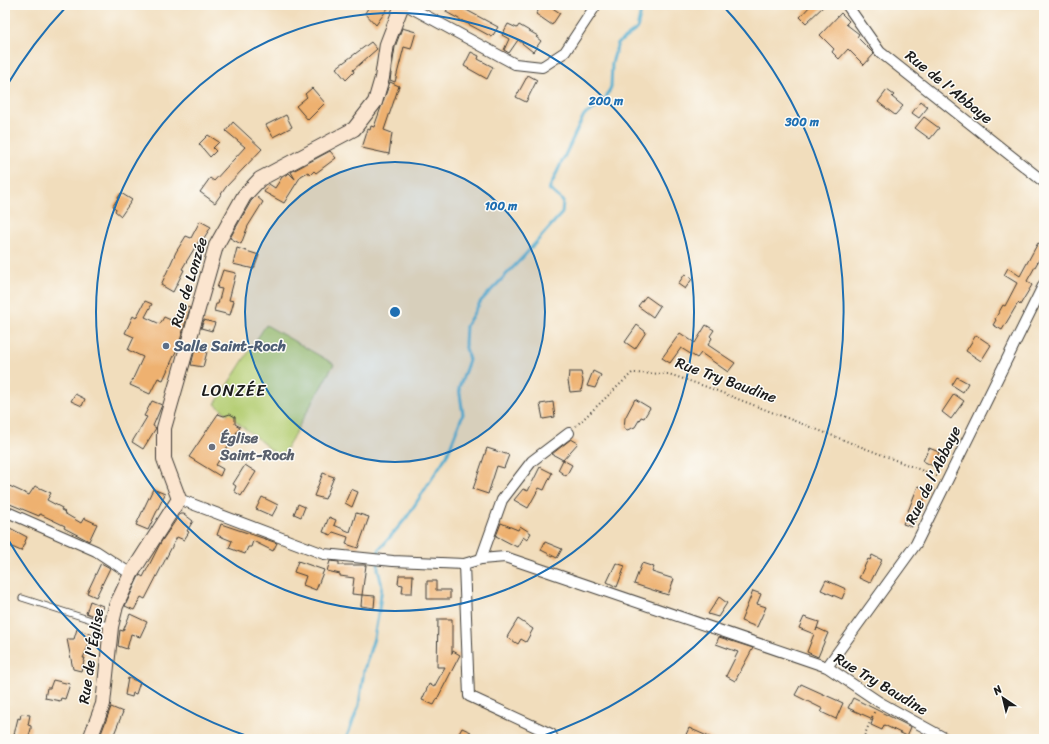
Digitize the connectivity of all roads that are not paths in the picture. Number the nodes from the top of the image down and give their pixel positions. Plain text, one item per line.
1 (402, 5) edge
2 (406, 5) edge
3 (596, 5) edge
4 (847, 5) edge
5 (1044, 182) edge
6 (1044, 284) edge
7 (569, 433) road end
8 (179, 499) junction
9 (5, 511) edge
10 (481, 559) junction
11 (464, 564) junction
12 (131, 574) junction
13 (22, 598) dead end
14 (111, 627) junction
15 (827, 667) junction
16 (90, 739) edge
17 (553, 739) edge
18 (946, 739) edge

1 - 8 street, Rue de Lonzée
2 - 3 street
4 - 5 street, Rue de l'Abbaye
6 - 15 street, Rue de l'Abbaye
7 - 10 street
8 - 11 street, Rue Try Baudine
8 - 12 street, Rue de l'Église
9 - 12 street
10 - 11 street, Rue Try Baudine
10 - 15 street, Rue Try Baudine
11 - 17 street
12 - 14 street, Rue de l'Église
13 - 14 lane
14 - 16 street, Rue de l'Église
15 - 18 street, Rue Try Baudine

